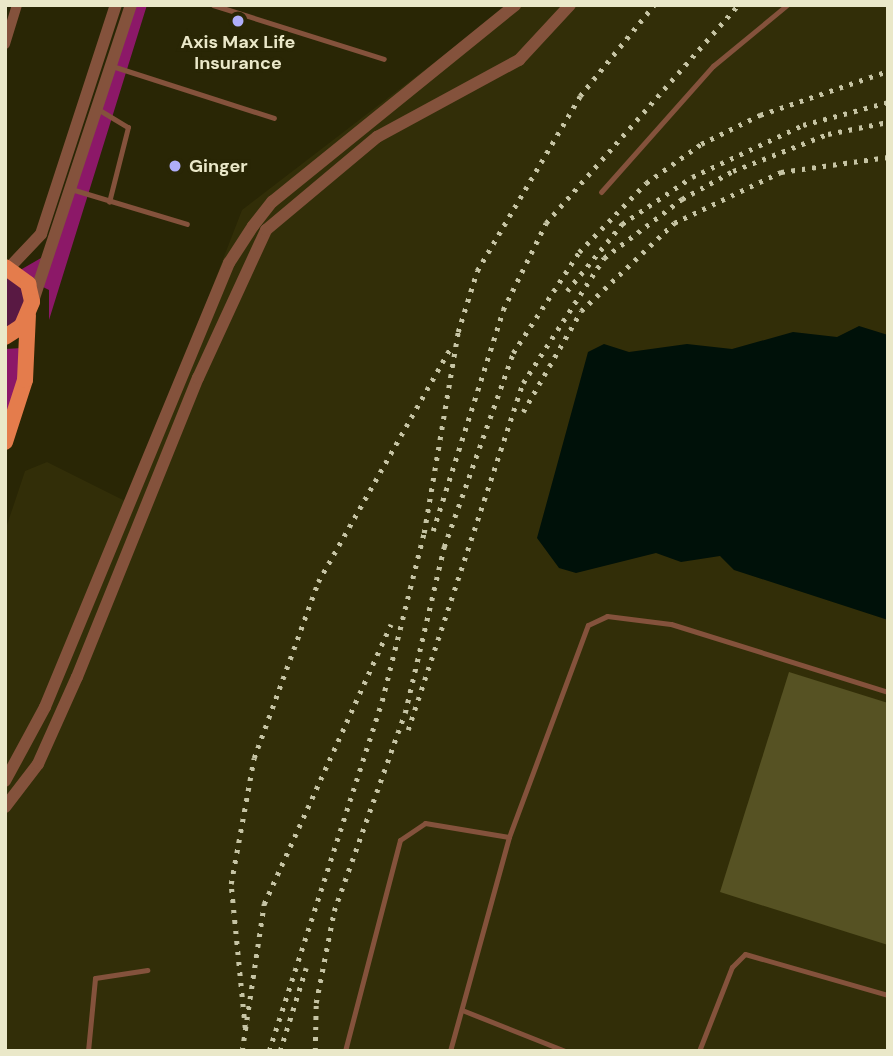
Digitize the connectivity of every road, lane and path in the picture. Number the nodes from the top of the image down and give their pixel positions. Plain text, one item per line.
1 (17, 5) edge
2 (116, 5) edge
3 (131, 5) edge
4 (213, 5) edge
5 (515, 5) edge
6 (570, 5) edge
7 (787, 5) edge
8 (5, 44) edge
9 (384, 59) dead end
10 (104, 64) junction
11 (96, 108) junction
12 (274, 118) dead end
13 (65, 187) junction
14 (601, 192) dead end
15 (109, 202) junction
16 (187, 224) dead end
17 (229, 263) junction
18 (7, 268) edge
19 (247, 268) junction
20 (29, 313) junction
21 (5, 337) edge
22 (5, 442) edge
23 (888, 692) edge
24 (5, 781) edge
25 (5, 807) edge
26 (509, 837) junction
27 (147, 970) dead end
28 (888, 995) edge
29 (462, 1010) junction
30 (88, 1051) edge
31 (345, 1051) edge
32 (450, 1051) edge
33 (565, 1051) edge
34 (699, 1051) edge

1 - 8 street
2 - 10 street
3 - 10 street
4 - 9 lane
5 - 17 street
6 - 19 street
7 - 14 lane
10 - 11 street
10 - 12 lane
10 - 13 street
11 - 13 street
11 - 15 lane
13 - 15 lane
13 - 18 street
13 - 20 street
15 - 16 lane
17 - 19 street
17 - 24 street
18 - 20 main road
19 - 25 street
20 - 21 main road
20 - 22 main road
23 - 26 lane
26 - 29 lane
26 - 31 lane
27 - 30 lane
28 - 34 lane
29 - 32 lane
29 - 33 lane

